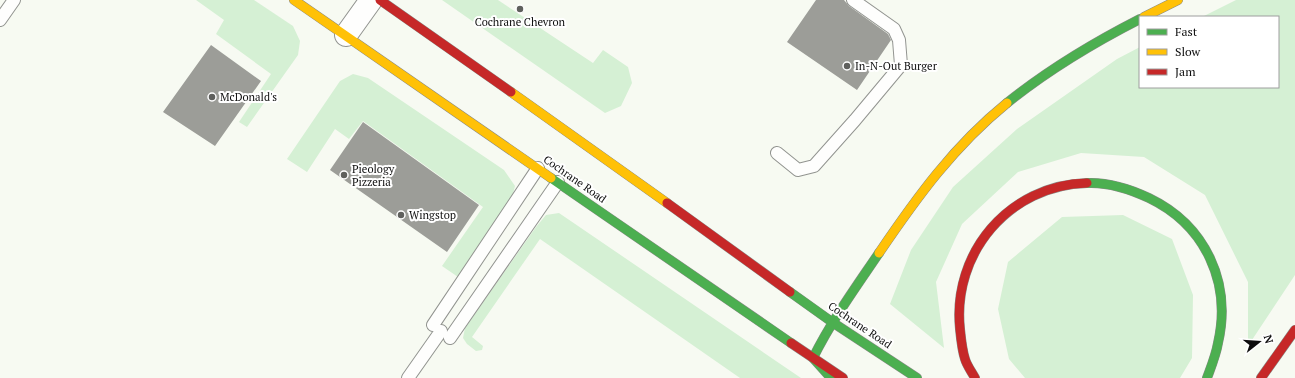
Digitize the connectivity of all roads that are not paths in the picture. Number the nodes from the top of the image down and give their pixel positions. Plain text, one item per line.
1 (14, 0) edge
2 (294, 0) edge
3 (371, 0) edge
4 (380, 0) edge
5 (853, 0) edge
6 (1178, 0) edge
7 (1146, 16) edge
8 (0, 20) edge
9 (1139, 20) edge
10 (346, 35) junction
11 (777, 153) dead end
12 (538, 168) junction
13 (558, 182) junction
14 (832, 322) junction
15 (1295, 330) edge
16 (441, 331) junction
17 (813, 358) junction
18 (408, 378) edge
19 (830, 378) edge
20 (843, 378) edge
21 (916, 378) edge
22 (975, 378) edge
23 (1207, 378) edge
24 (1261, 378) edge

1 - 8 lane
2 - 10 main road, Cochrane Road
3 - 10 street
4 - 14 main road, Cochrane Road
5 - 11 lane
6 - 7 main road
9 - 14 main road
10 - 12 main road, Cochrane Road
12 - 13 main road, Cochrane Road
12 - 16 lane
13 - 16 lane
13 - 17 main road, Cochrane Road
14 - 17 main road
14 - 21 main road, Cochrane Road
15 - 24 main road
16 - 18 lane
17 - 19 main road
17 - 20 main road, Cochrane Road
22 - 23 main road

